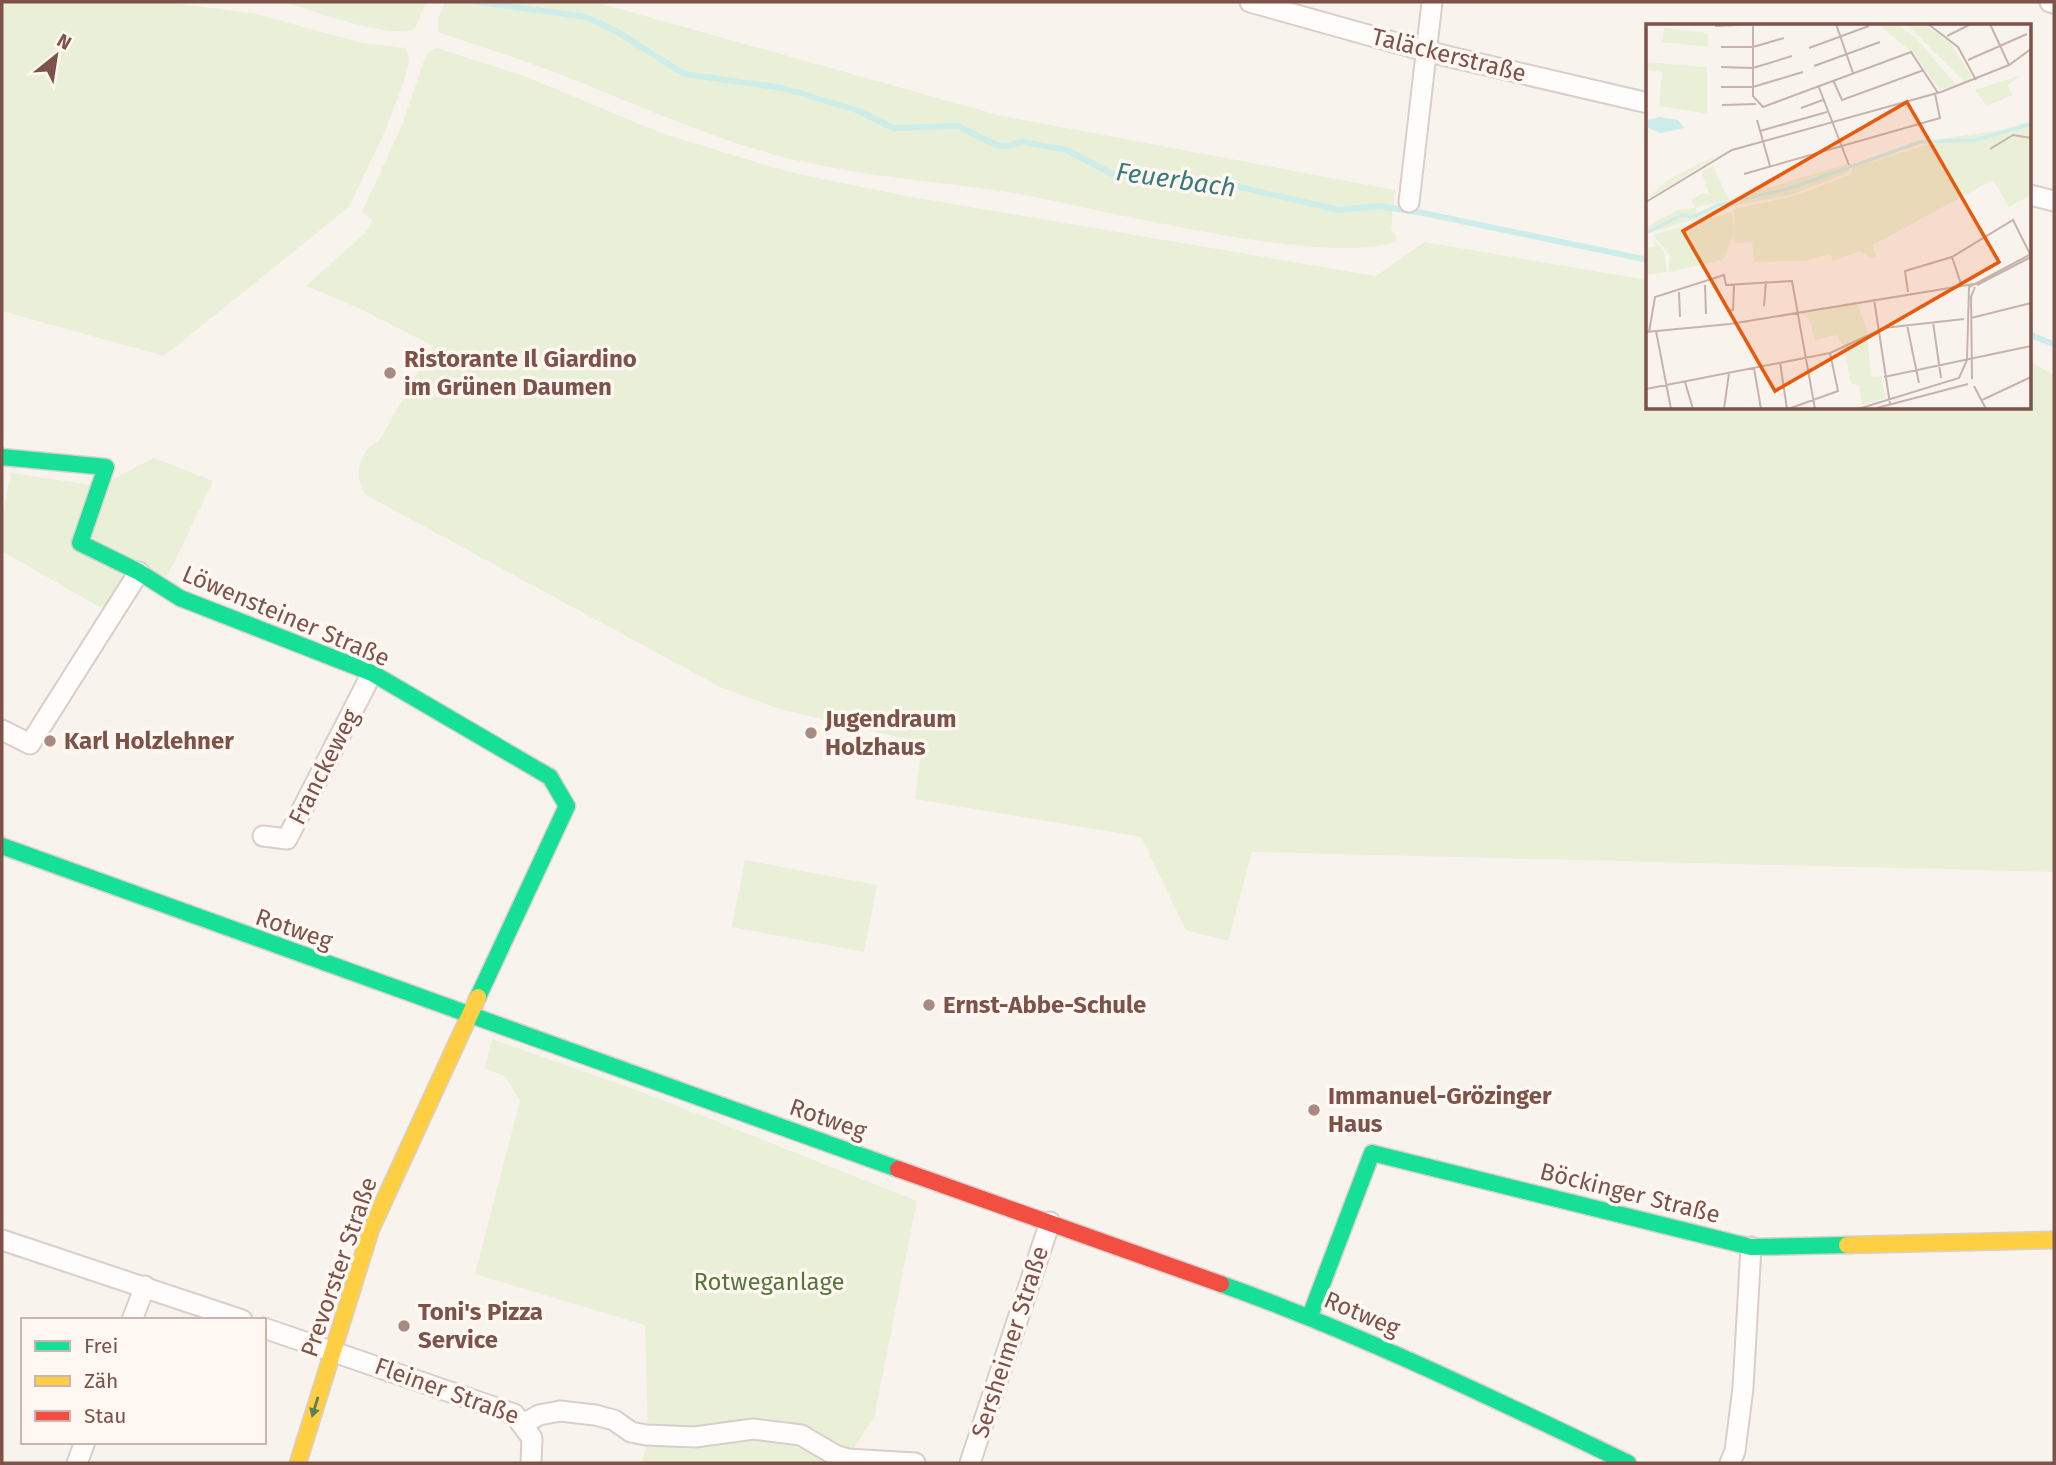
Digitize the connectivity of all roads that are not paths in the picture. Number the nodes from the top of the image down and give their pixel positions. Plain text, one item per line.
1 (1250, 2) edge
2 (1432, 2) edge
3 (1425, 51) junction
4 (1646, 103) edge
5 (2032, 196) edge
6 (2054, 201) edge
7 (1409, 202) dead end
8 (2, 457) edge
9 (139, 572) junction
10 (372, 673) junction
11 (2, 730) edge
12 (263, 836) dead end
13 (2, 846) edge
14 (468, 1014) junction
15 (1050, 1222) junction
16 (2, 1240) edge
17 (2054, 1240) edge
18 (1751, 1247) junction
19 (145, 1286) junction
20 (1310, 1316) junction
21 (133, 1318) edge
22 (236, 1318) edge
23 (266, 1329) edge
24 (333, 1351) junction
25 (523, 1424) junction
26 (84, 1444) edge
27 (77, 1463) edge
28 (298, 1463) edge
29 (531, 1463) edge
30 (915, 1463) edge
31 (963, 1463) edge
32 (971, 1463) edge
33 (1629, 1463) edge
34 (1730, 1463) edge

1 - 3 street, Taläckerstraße
2 - 3 street
3 - 4 street, Taläckerstraße
3 - 7 street
5 - 6 street
8 - 9 street, Löwensteiner Straße
9 - 10 street, Löwensteiner Straße
9 - 11 street
10 - 12 street, Franckeweg
10 - 14 street, Löwensteiner Straße
13 - 14 street, Rotweg
14 - 15 street, Rotweg
14 - 24 street, Prevorster Straße
15 - 20 street, Rotweg
15 - 32 street, Sersheimer Straße
16 - 19 street
17 - 18 street, Böckinger Straße
18 - 20 street, Böckinger Straße
18 - 34 street
19 - 21 street
19 - 22 street
20 - 33 street, Rotweg
23 - 24 street, Fleiner Straße
24 - 25 street, Fleiner Straße
24 -> 28 street, Prevorster Straße
25 - 29 street
25 - 30 street, Fleiner Straße
26 - 27 street
31 - 32 street

